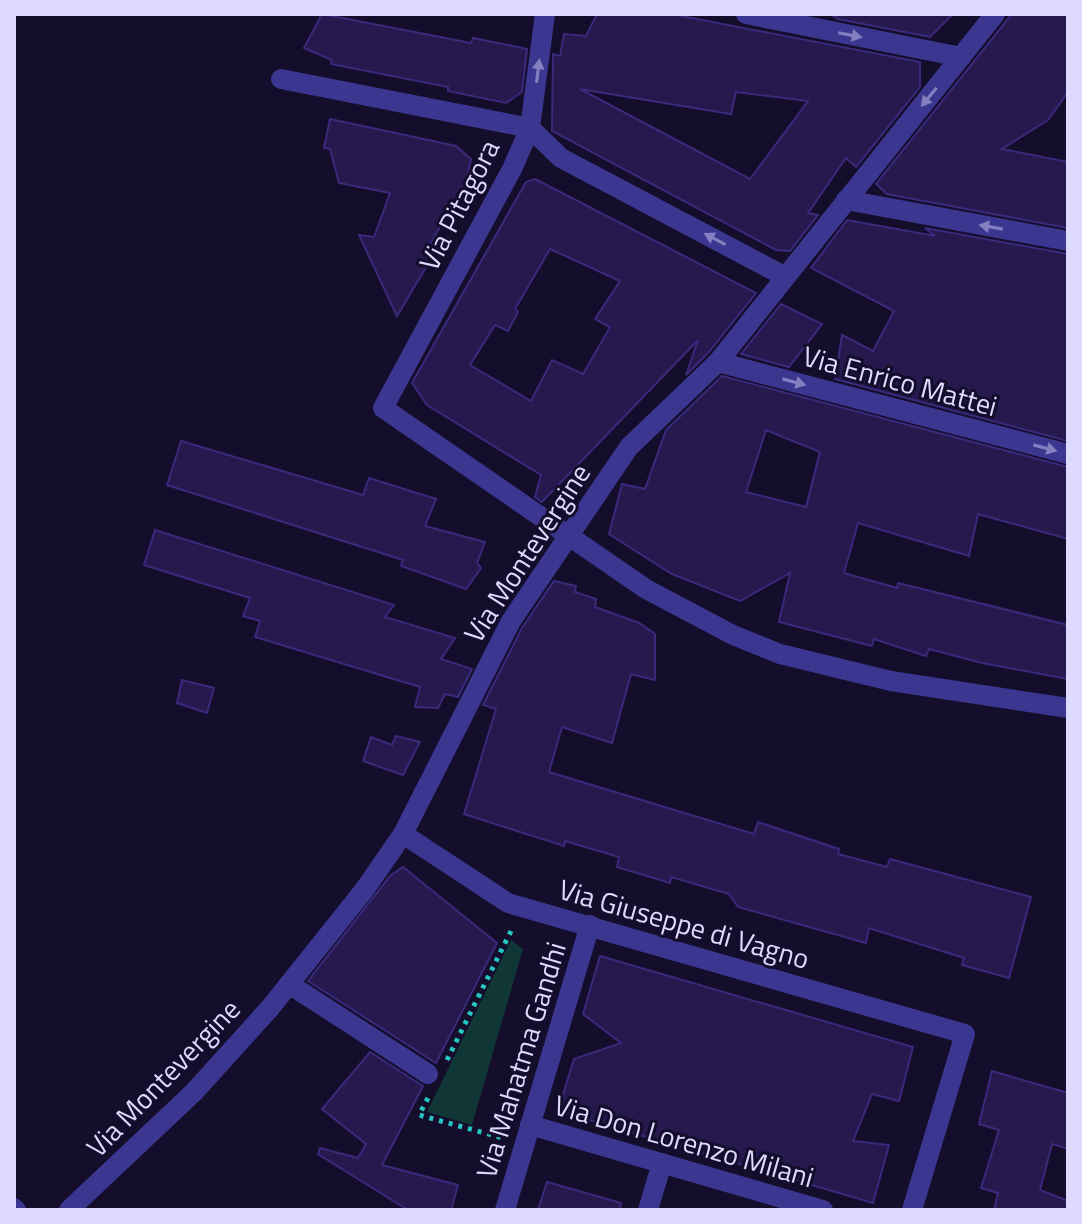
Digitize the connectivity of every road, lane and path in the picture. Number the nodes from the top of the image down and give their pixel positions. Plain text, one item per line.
1 (545, 14) edge
2 (746, 14) edge
3 (995, 14) edge
4 (961, 57) junction
5 (281, 79) dead end
6 (530, 128) junction
7 (846, 200) junction
8 (1068, 241) edge
9 (784, 276) junction
10 (718, 362) junction
11 (1068, 454) edge
12 (571, 534) junction
13 (1068, 708) edge
14 (403, 834) junction
15 (523, 907) junction
16 (590, 925) junction
17 (289, 984) junction
18 (434, 1077) junction
19 (527, 1134) junction
20 (662, 1163) junction
21 (69, 1210) edge
22 (505, 1210) edge
23 (648, 1210) edge
24 (823, 1210) edge
25 (912, 1210) edge

6 -> 1 street, Via Pitagora
2 -> 4 street
3 - 4 street, Via Montevergine
4 -> 7 street, Via Montevergine
5 - 6 street
9 -> 6 street
6 - 12 street, Via Pitagora
8 -> 7 street
7 - 9 street, Via Montevergine
9 - 10 street, Via Montevergine
10 -> 11 street, Via Enrico Mattei
10 - 12 street, Via Montevergine
12 - 13 street
12 - 14 street, Via Montevergine
14 - 15 street, Via Giuseppe di Vagno
14 - 17 street, Via Montevergine
15 - 16 street, Via Giuseppe di Vagno
15 - 18 path
16 - 19 street, Via Mahatma Gandhi
16 - 25 street, Via Giuseppe di Vagno
17 - 18 street
17 - 21 street, Via Montevergine
18 - 19 path
19 - 20 street, Via Don Lorenzo Milani
19 - 22 street, Via Mahatma Gandhi
20 - 23 street
20 - 24 street, Via Don Lorenzo Milani

